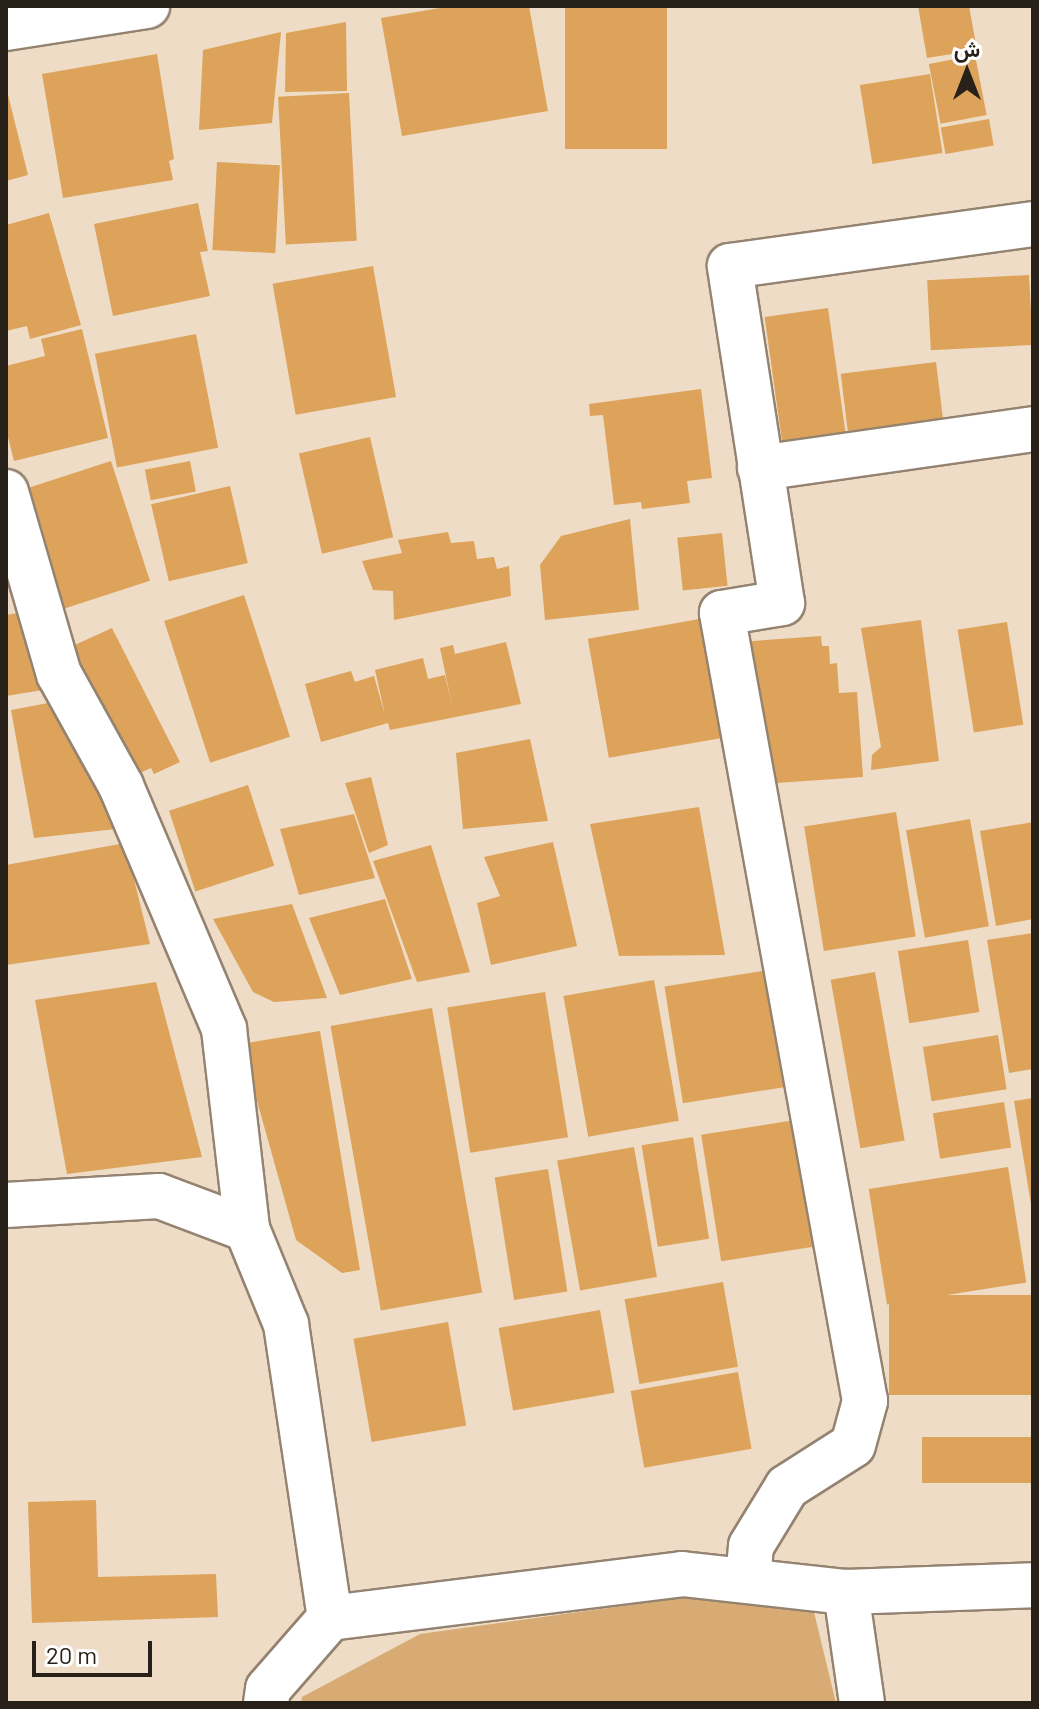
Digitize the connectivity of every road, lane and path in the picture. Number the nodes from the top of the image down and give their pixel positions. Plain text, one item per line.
1 (147, 6) edge
2 (6, 28) edge
3 (1033, 224) edge
4 (1033, 429) edge
5 (760, 468) junction
6 (6, 492) edge
7 (6, 1205) edge
8 (247, 1229) junction
9 (748, 1580) junction
10 (1033, 1585) edge
11 (846, 1592) junction
12 (330, 1618) junction
13 (266, 1703) edge
14 (862, 1703) edge

1 - 2 street
3 - 5 street
4 - 5 street
5 - 9 street
6 - 8 street
7 - 8 street
8 - 12 street
9 - 11 street
9 - 12 street
10 - 11 street
11 - 14 street
12 - 13 street

